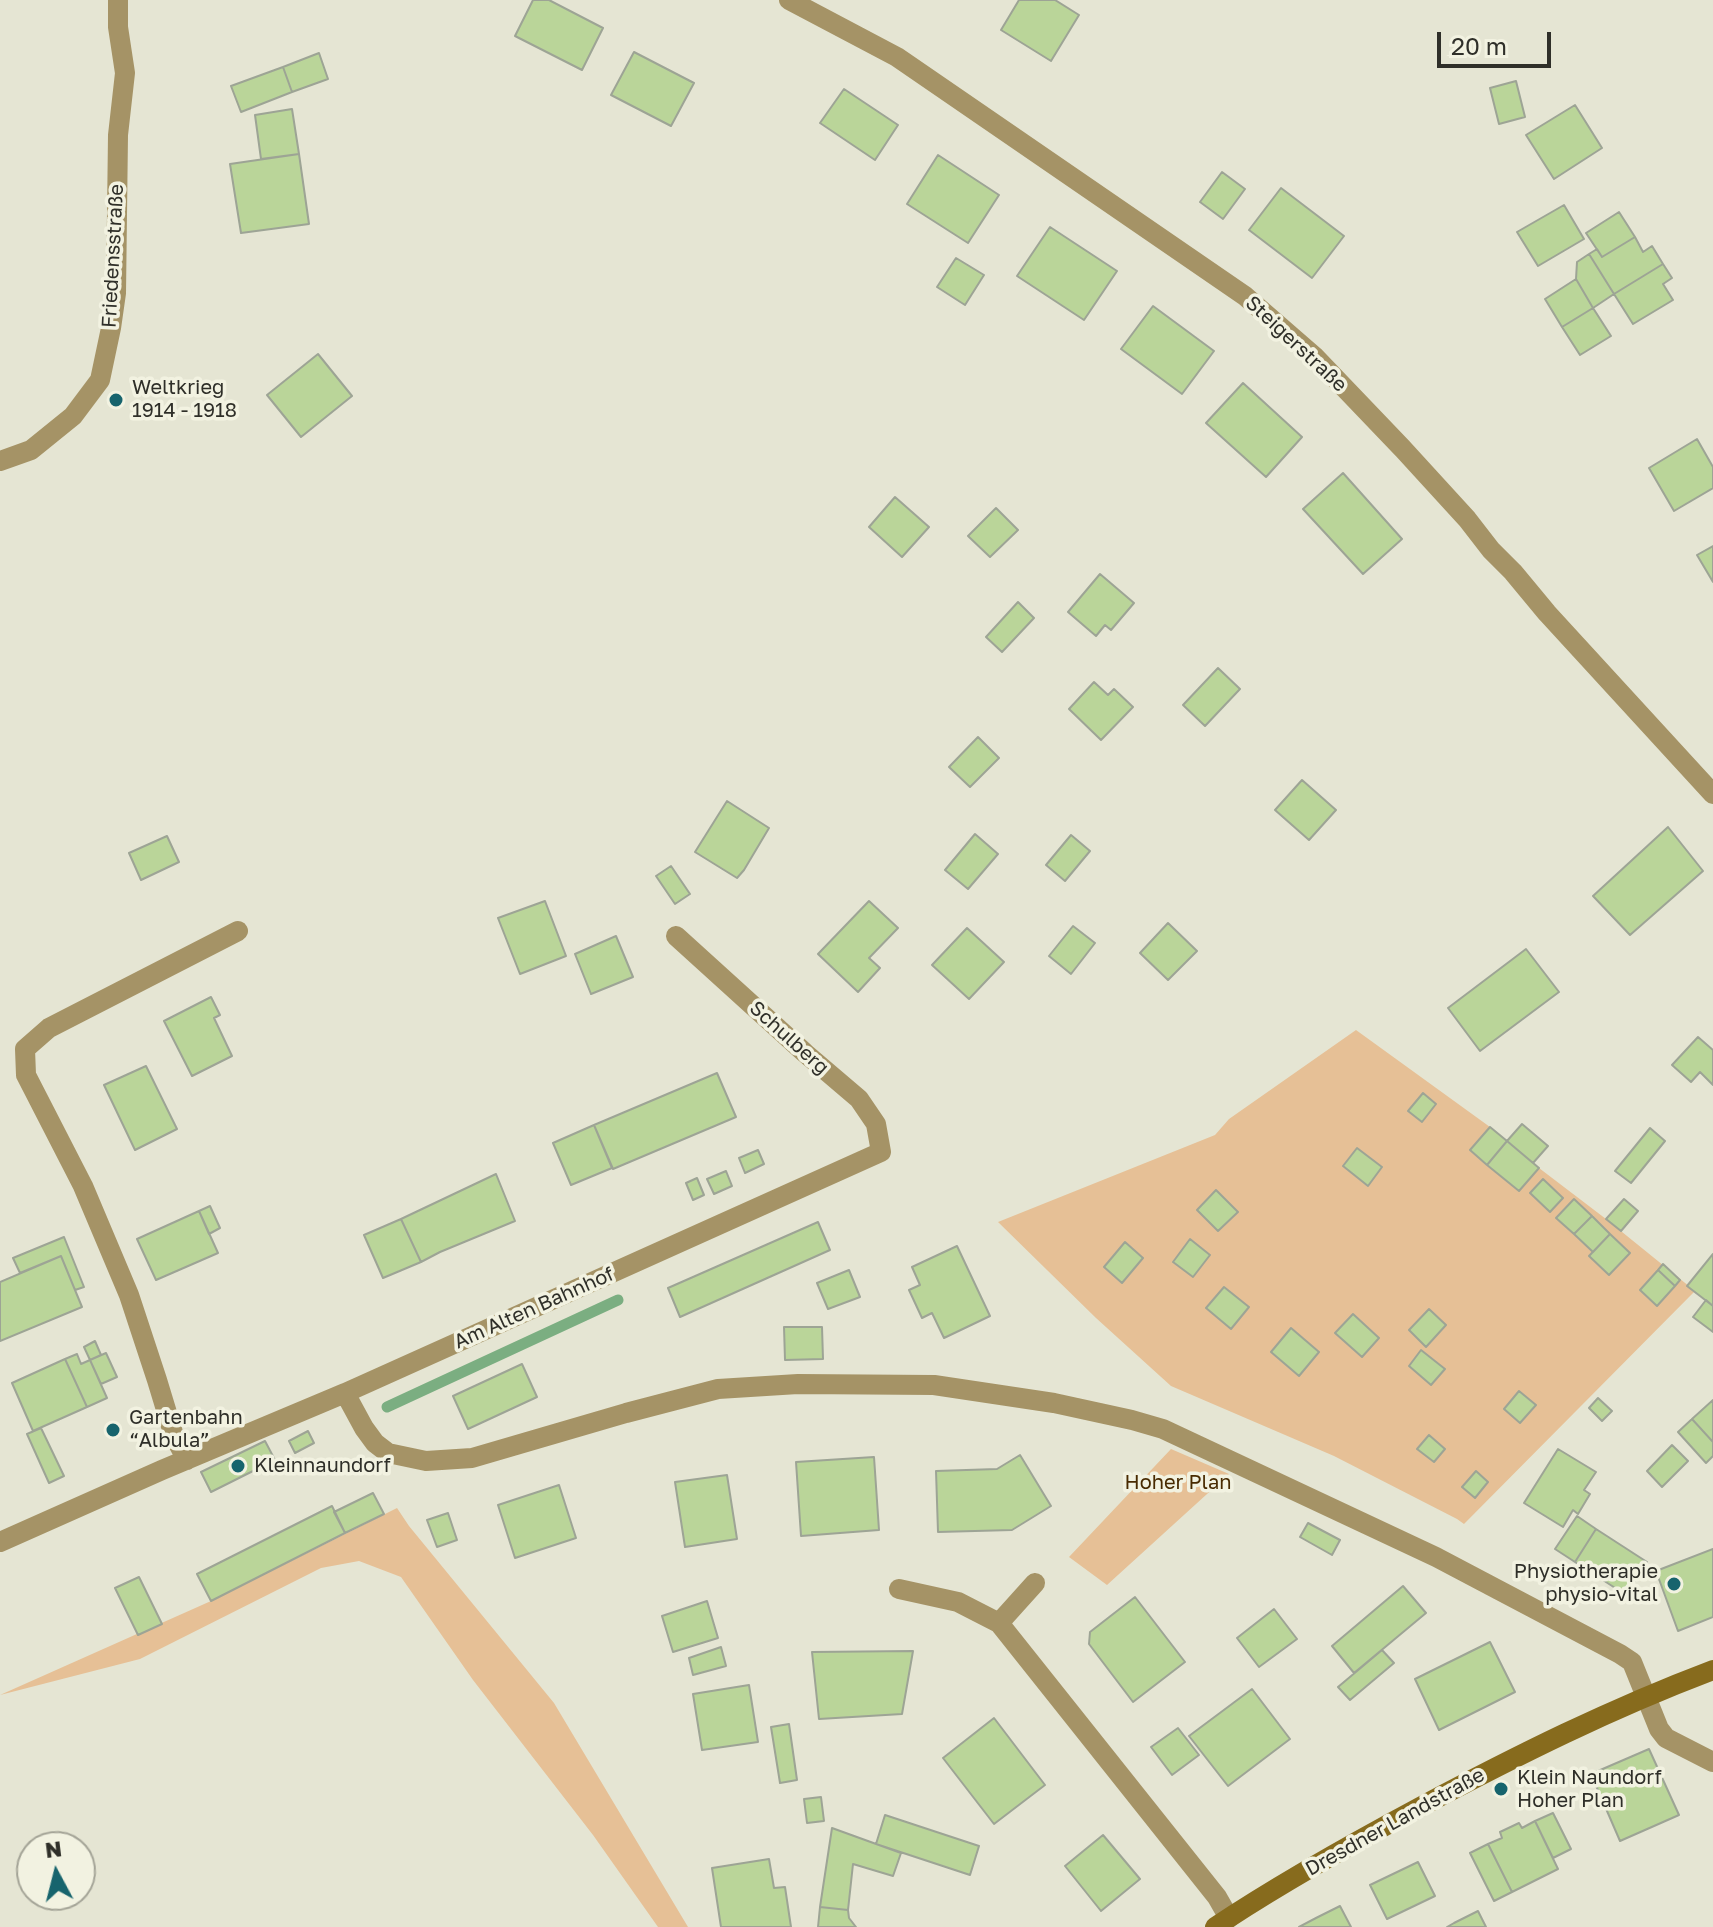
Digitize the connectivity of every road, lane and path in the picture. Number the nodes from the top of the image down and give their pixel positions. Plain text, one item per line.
1 (118, 0) edge
2 (789, 0) edge
3 (0, 461) edge
4 (1713, 794) edge
5 (238, 931) dead end
6 (676, 936) dead end
7 (881, 1152) joint
8 (345, 1393) junction
9 (187, 1460) junction
10 (0, 1542) edge
11 (1035, 1583) dead end
12 (899, 1589) dead end
13 (999, 1623) junction
14 (1713, 1670) edge
15 (1647, 1696) junction
16 (1713, 1762) edge
17 (1222, 1922) edge

1 - 3 street, Friedensstraße
2 - 4 street, Steigerstraße
5 - 9 street
6 - 7 street, Schulberg
7 - 8 street, Am Alten Bahnhof
8 - 9 street, Am Alten Bahnhof
8 - 15 street
9 - 10 street, Am Alten Bahnhof
11 - 13 street
12 - 13 street
13 - 17 street
14 - 15 street, Dresdner Landstraße
15 - 16 street
15 - 17 street, Dresdner Landstraße

